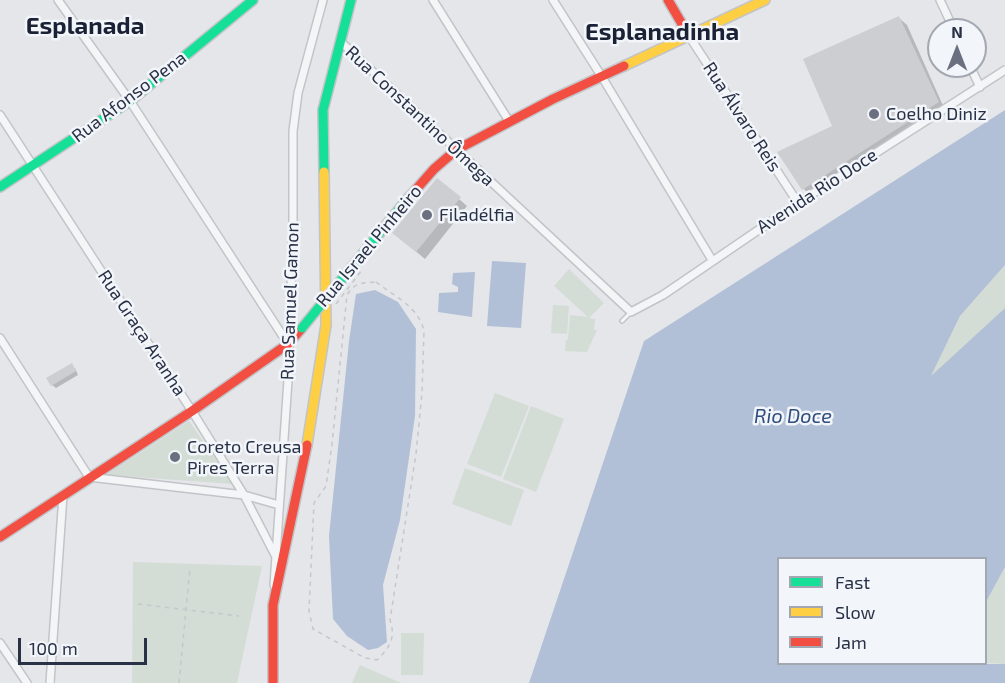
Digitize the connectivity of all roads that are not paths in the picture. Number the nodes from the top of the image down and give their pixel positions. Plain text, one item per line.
1 (253, 0) edge
2 (322, 0) edge
3 (351, 0) edge
4 (433, 0) edge
5 (553, 0) edge
6 (668, 0) edge
7 (765, 0) edge
8 (940, 0) edge
9 (60, 1) edge
10 (948, 18) edge
11 (689, 36) junction
12 (341, 42) junction
13 (1005, 70) edge
14 (603, 77) junction
15 (976, 78) edge
16 (980, 87) junction
17 (130, 101) junction
18 (0, 115) edge
19 (509, 121) junction
20 (456, 150) junction
21 (34, 166) junction
22 (0, 188) edge
23 (798, 202) junction
24 (712, 260) junction
25 (631, 312) junction
26 (622, 321) dead end
27 (0, 338) edge
28 (288, 344) junction
29 (192, 411) junction
30 (89, 477) junction
31 (63, 495) junction
32 (244, 495) junction
33 (279, 505) junction
34 (0, 537) edge
35 (276, 556) junction
36 (273, 605) junction
37 (0, 644) edge
38 (27, 683) edge
39 (50, 683) edge
40 (273, 683) edge

1 - 17 street, Rua Afonso Pena
2 - 28 street, Rua Samuel Gamon
3 - 12 street
4 - 19 street
5 - 14 street
6 - 11 street, Rua Álvaro Reis
7 - 11 street, Rua Israel Pinheiro
8 - 10 street
9 - 17 street
11 - 14 street, Rua Israel Pinheiro
11 - 23 street, Rua Álvaro Reis
12 - 20 street, Rua Constantino Ômega
12 - 36 street
13 - 16 street, Avenida Rio Doce
14 - 19 street, Rua Israel Pinheiro
14 - 24 street
15 - 16 street
16 - 23 street, Avenida Rio Doce
17 - 21 street, Rua Afonso Pena
17 - 28 street
18 - 21 street, Rua Graça Aranha
19 - 20 street, Rua Israel Pinheiro
20 - 25 street, Rua Constantino Ômega
20 - 28 street, Rua Israel Pinheiro, bridge
21 - 22 street, Rua Afonso Pena
21 - 29 street, Rua Graça Aranha
23 - 24 street, Avenida Rio Doce
24 - 25 street, Avenida Rio Doce
25 - 26 lane
27 - 30 street
28 - 29 street, Rua Israel Pinheiro
28 - 33 street, Rua Samuel Gamon
29 - 30 street, Rua Israel Pinheiro
29 - 32 street, Rua Graça Aranha
30 - 31 street, Rua Israel Pinheiro
30 - 32 street
31 - 34 street, Rua Israel Pinheiro
31 - 39 street
32 - 33 street
32 - 35 street, Rua Graça Aranha
33 - 35 street, Rua Samuel Gamon
35 - 36 street, Rua Samuel Gamon
36 - 40 street
37 - 38 street

